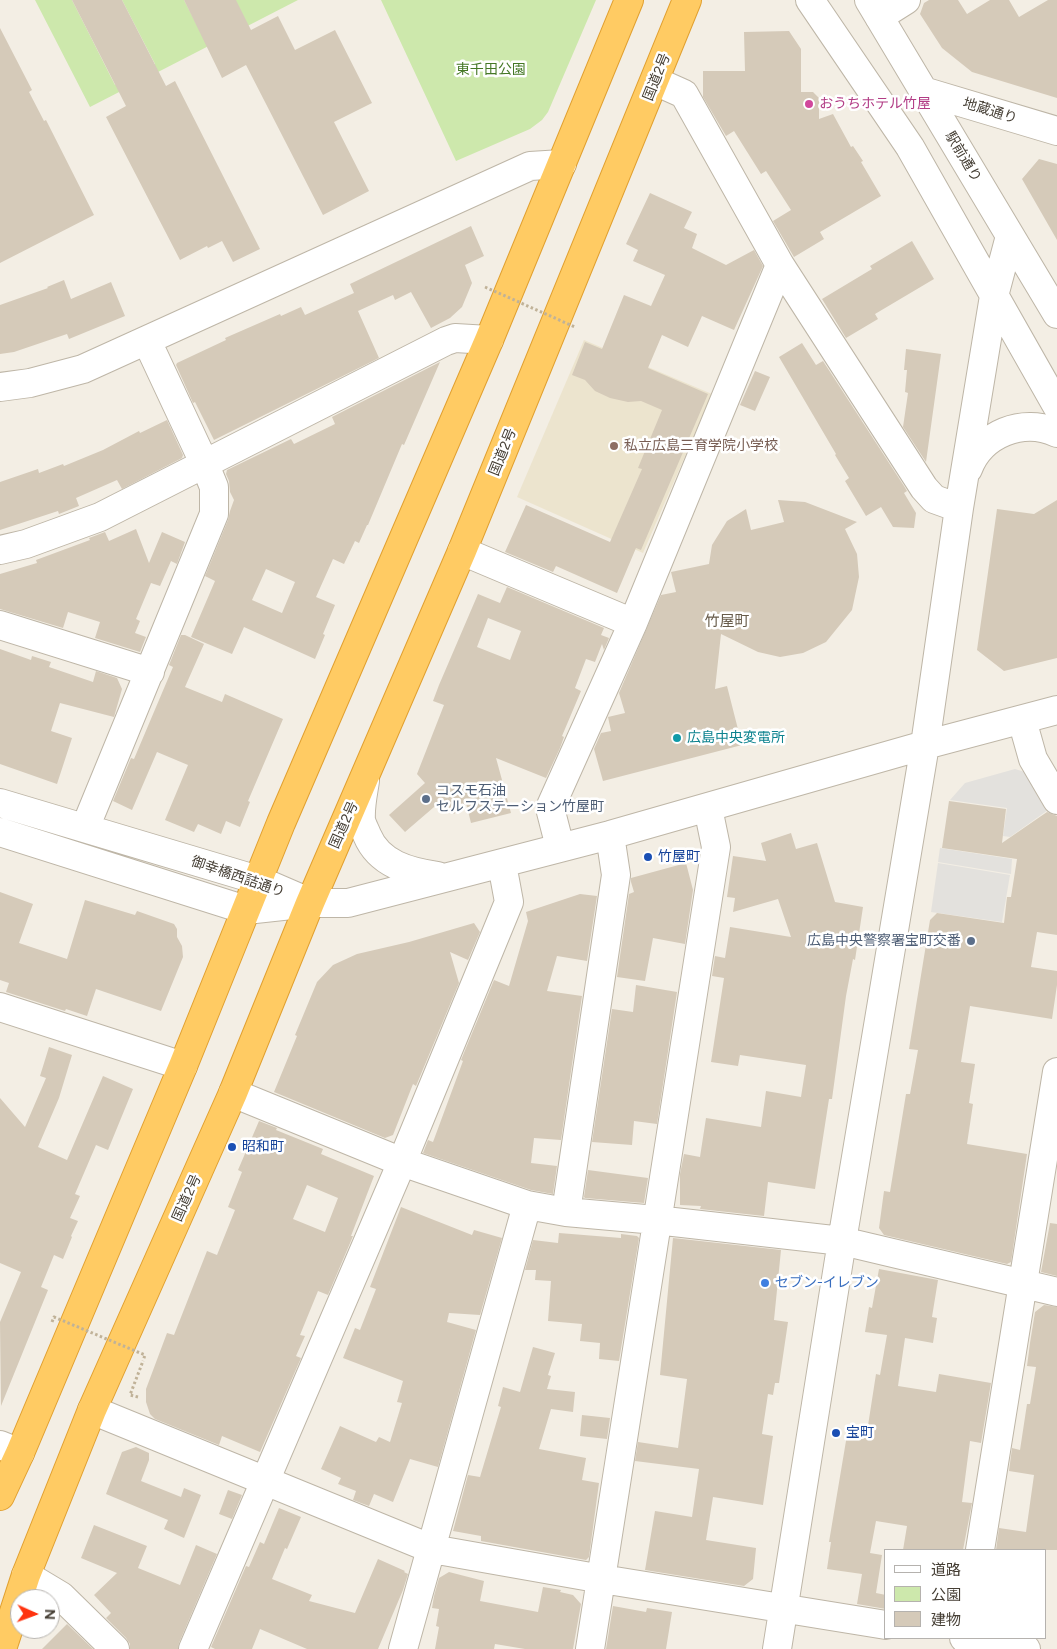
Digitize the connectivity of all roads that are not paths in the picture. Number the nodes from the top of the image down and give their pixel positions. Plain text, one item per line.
1 (629, 0) edge
2 (906, 0) edge
3 (687, 5) edge
4 (811, 5) edge
5 (874, 8) edge
6 (655, 81) junction
7 (923, 91) junction
8 (1057, 131) edge
9 (562, 164) junction
10 (1010, 236) junction
11 (780, 265) junction
12 (994, 296) junction
13 (1057, 314) edge
14 (489, 340) junction
15 (147, 341) junction
16 (0, 387) edge
17 (1057, 406) edge
18 (1057, 433) edge
19 (205, 465) junction
20 (961, 496) junction
21 (0, 550) edge
22 (462, 551) junction
23 (633, 622) junction
24 (0, 625) edge
25 (150, 672) junction
26 (1057, 710) edge
27 (1022, 720) junction
28 (925, 745) junction
29 (366, 775) junction
30 (1057, 800) edge
31 (0, 803) edge
32 (708, 808) junction
33 (85, 828) junction
34 (0, 832) edge
35 (610, 835) junction
36 (560, 847) junction
37 (502, 864) junction
38 (444, 877) junction
39 (258, 880) junction
40 (310, 903) junction
41 (246, 910) junction
42 (0, 1007) edge
43 (183, 1066) junction
44 (1057, 1072) edge
45 (233, 1092) junction
46 (402, 1162) junction
47 (527, 1205) junction
48 (566, 1212) junction
49 (656, 1220) junction
50 (842, 1241) junction
51 (1023, 1283) junction
52 (1057, 1292) edge
53 (92, 1410) junction
54 (10, 1449) edge
55 (266, 1481) junction
56 (0, 1496) edge
57 (432, 1548) junction
58 (980, 1549) edge
59 (26, 1576) junction
60 (602, 1579) junction
61 (785, 1608) junction
62 (884, 1625) edge
63 (971, 1639) edge
64 (2, 1649) edge
65 (115, 1649) edge
66 (193, 1649) edge
67 (403, 1649) edge
68 (590, 1649) edge
69 (778, 1649) edge
70 (1026, 1649) edge

1 - 9 highway
2 - 5 street
3 - 6 highway, 国道2号
4 - 12 street
5 - 7 street, 駅前通り
6 - 11 street
6 - 22 highway, 国道2号
7 - 8 street, 地蔵通り
7 - 10 street, 駅前通り
9 - 14 highway
9 - 15 street
10 - 12 street
10 - 13 street, 駅前通り
11 - 20 street
11 - 23 street
12 - 17 street
12 - 20 street
14 - 19 street
14 - 39 highway
15 - 16 street
15 - 19 street
18 - 20 street
19 - 21 street
19 - 25 street
20 - 28 street
22 - 23 street
22 - 29 highway, 国道2号
23 - 36 street
24 - 25 street
25 - 33 street
26 - 27 street
27 - 28 street
27 - 30 street
28 - 32 street
28 - 50 street
29 - 38 street
29 - 40 highway, 国道2号
31 - 33 street, 御幸橋西詰通り
32 - 35 street
32 - 49 street
33 - 39 street, 御幸橋西詰通り
34 - 41 street, 御幸橋西詰通り
35 - 36 street
35 - 48 street
36 - 37 street
37 - 38 street
37 - 46 street
38 - 40 street
39 - 40 street, 御幸橋西詰通り
39 - 41 highway
40 - 41 street, 御幸橋西詰通り
40 - 45 highway, 国道2号
41 - 43 highway
42 - 43 street
43 - 54 highway
44 - 51 street
45 - 46 street
45 - 53 highway, 国道2号
46 - 47 street
46 - 55 street
47 - 48 street
47 - 57 street
48 - 49 street
49 - 50 street
49 - 60 street
50 - 51 street
50 - 61 street
51 - 52 street
51 - 58 street
53 - 55 street
53 - 59 highway, 国道2号
54 - 56 highway
55 - 57 street
55 - 66 street
57 - 60 street
57 - 67 street
59 - 64 highway, 国道2号
59 - 65 street
60 - 61 street
60 - 68 street
61 - 62 street
61 - 69 street
63 - 70 street

